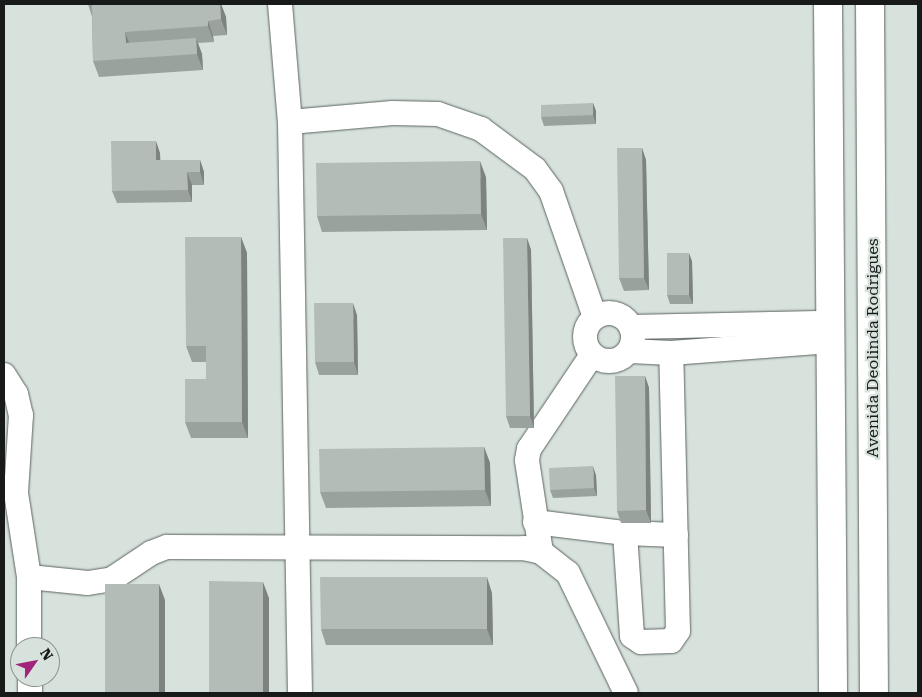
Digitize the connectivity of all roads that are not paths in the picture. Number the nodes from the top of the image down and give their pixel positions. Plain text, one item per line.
1 (280, 4) edge
2 (828, 4) edge
3 (870, 4) edge
4 (290, 122) junction
5 (595, 318) junction
6 (631, 327) junction
7 (830, 332) junction
8 (630, 351) junction
9 (671, 353) junction
10 (592, 355) junction
11 (4, 375) edge
12 (535, 522) junction
13 (625, 533) junction
14 (676, 535) junction
15 (296, 546) junction
16 (541, 552) junction
17 (29, 577) junction
18 (30, 637) edge
19 (300, 693) edge
20 (626, 693) edge
21 (826, 693) edge
22 (833, 693) edge
23 (874, 693) edge

1 - 4 lane
2 - 7 highway
3 - 23 highway, Avenida Deolinda Rodrigues
4 - 5 lane
4 - 15 lane
5 - 6 lane
5 - 10 lane
6 - 7 lane
6 - 8 lane
7 - 9 lane
7 - 22 highway
8 - 9 lane
8 - 10 lane
9 - 14 lane
10 - 12 lane
11 - 17 lane
12 - 13 lane
12 - 16 lane
13 - 14 lane
13 - 14 lane
15 - 16 lane
15 - 17 lane
15 - 19 lane
16 - 20 lane
17 - 18 lane
21 - 22 lane

